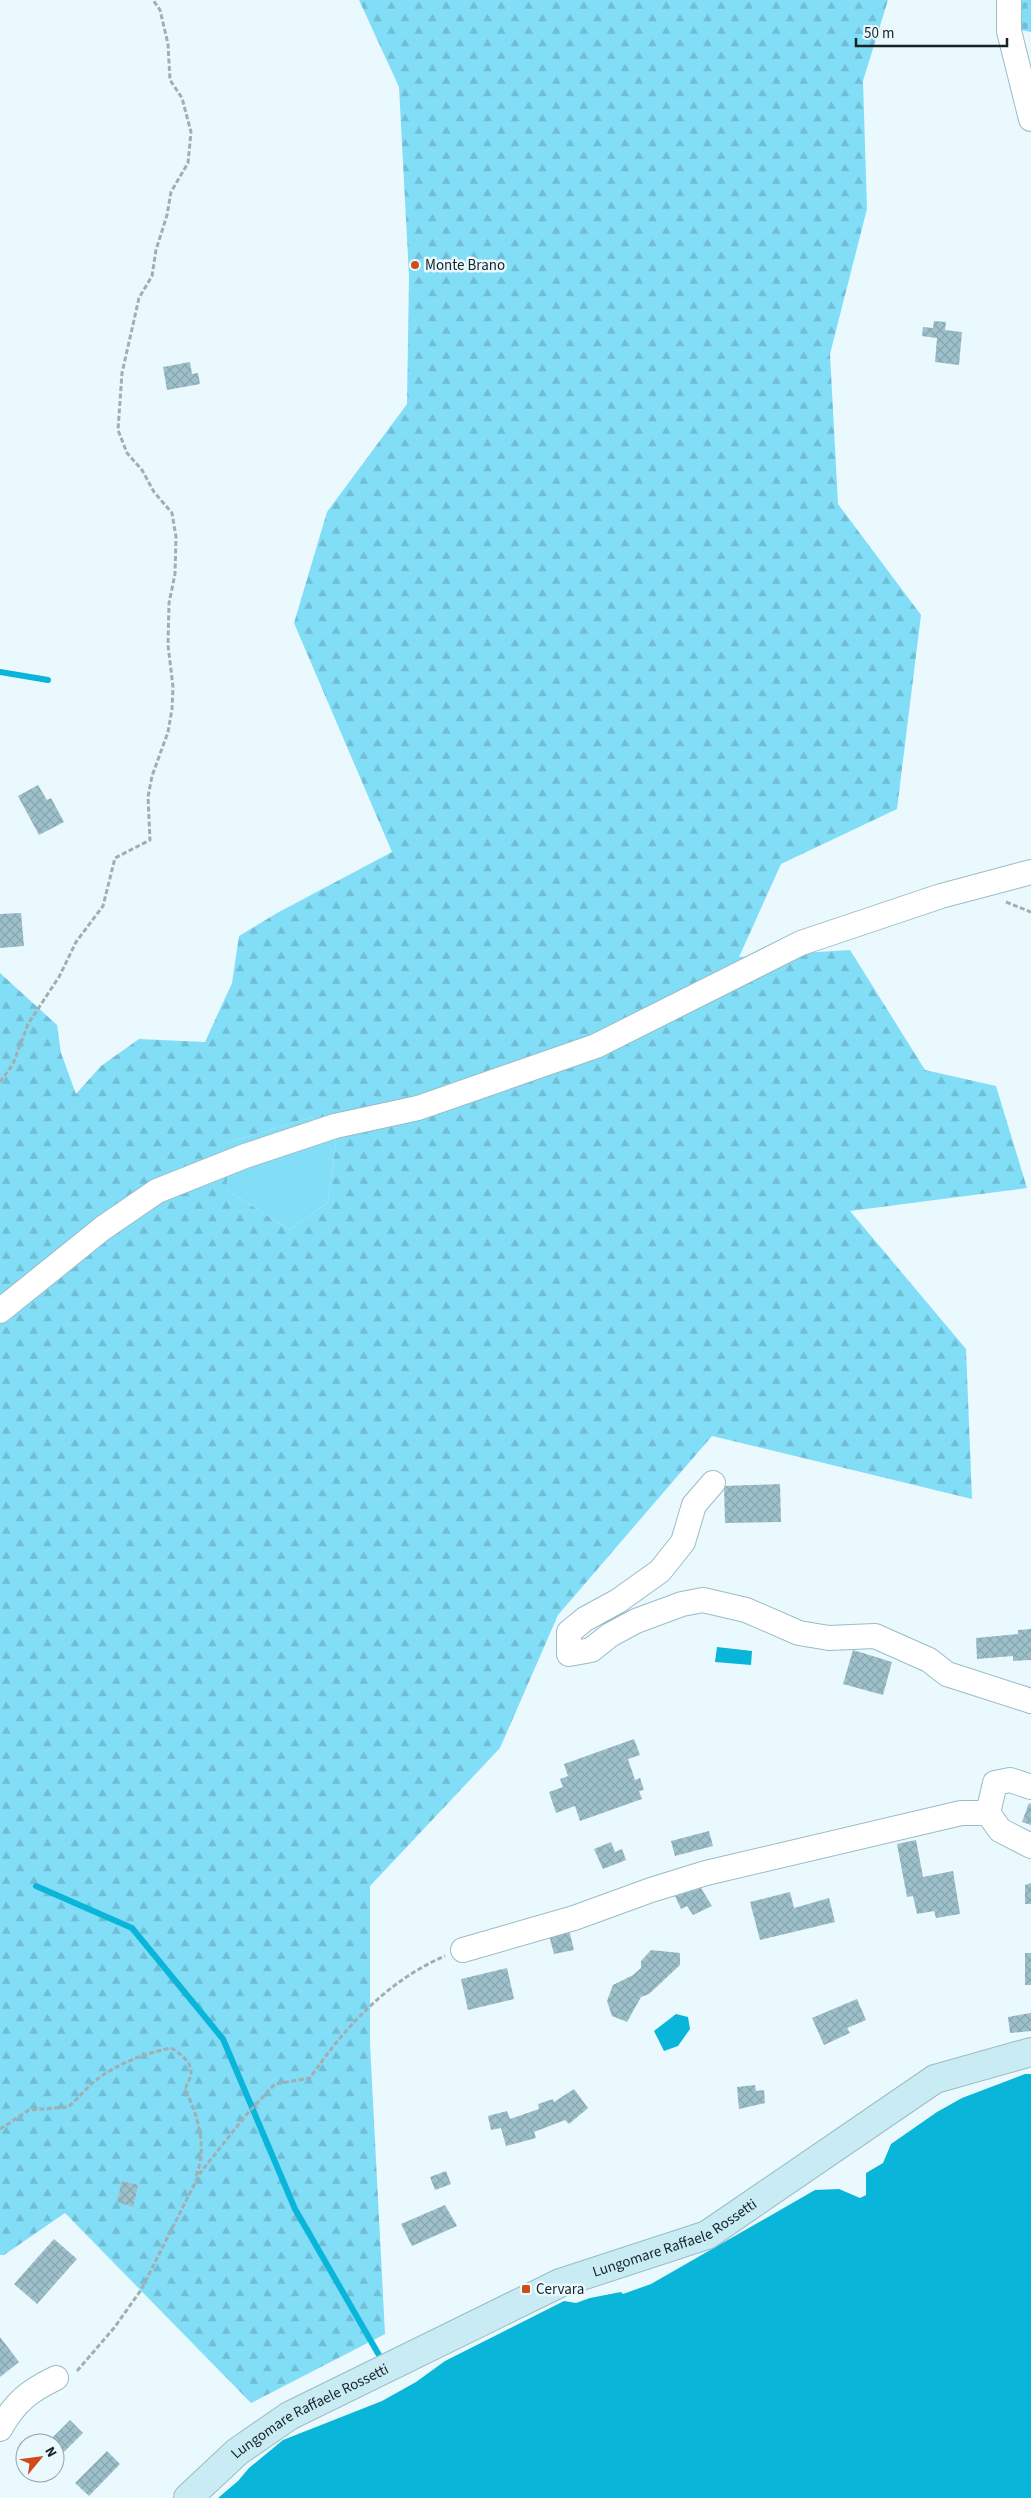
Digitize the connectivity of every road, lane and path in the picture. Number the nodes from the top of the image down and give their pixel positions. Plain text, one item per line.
1 (153, 0) edge
2 (1010, 0) edge
3 (1031, 119) edge
4 (1031, 872) edge
5 (0, 1082) edge
6 (0, 1311) edge
7 (714, 1483) dead end
8 (1031, 1700) edge
9 (1031, 1787) edge
10 (988, 1814) junction
11 (1031, 1846) edge
12 (464, 1950) joint
13 (1031, 2052) edge
14 (0, 2129) edge
15 (192, 2188) junction
16 (63, 2377) joint
17 (0, 2429) edge
18 (188, 2498) edge

1 - 5 path
2 - 3 street
4 - 6 street
7 - 8 street
9 - 10 street
10 - 11 street
10 - 12 street
12 - 15 path
13 - 18 main road, Lungomare Raffaele Rossetti
14 - 15 path
15 - 16 path
16 - 17 street

